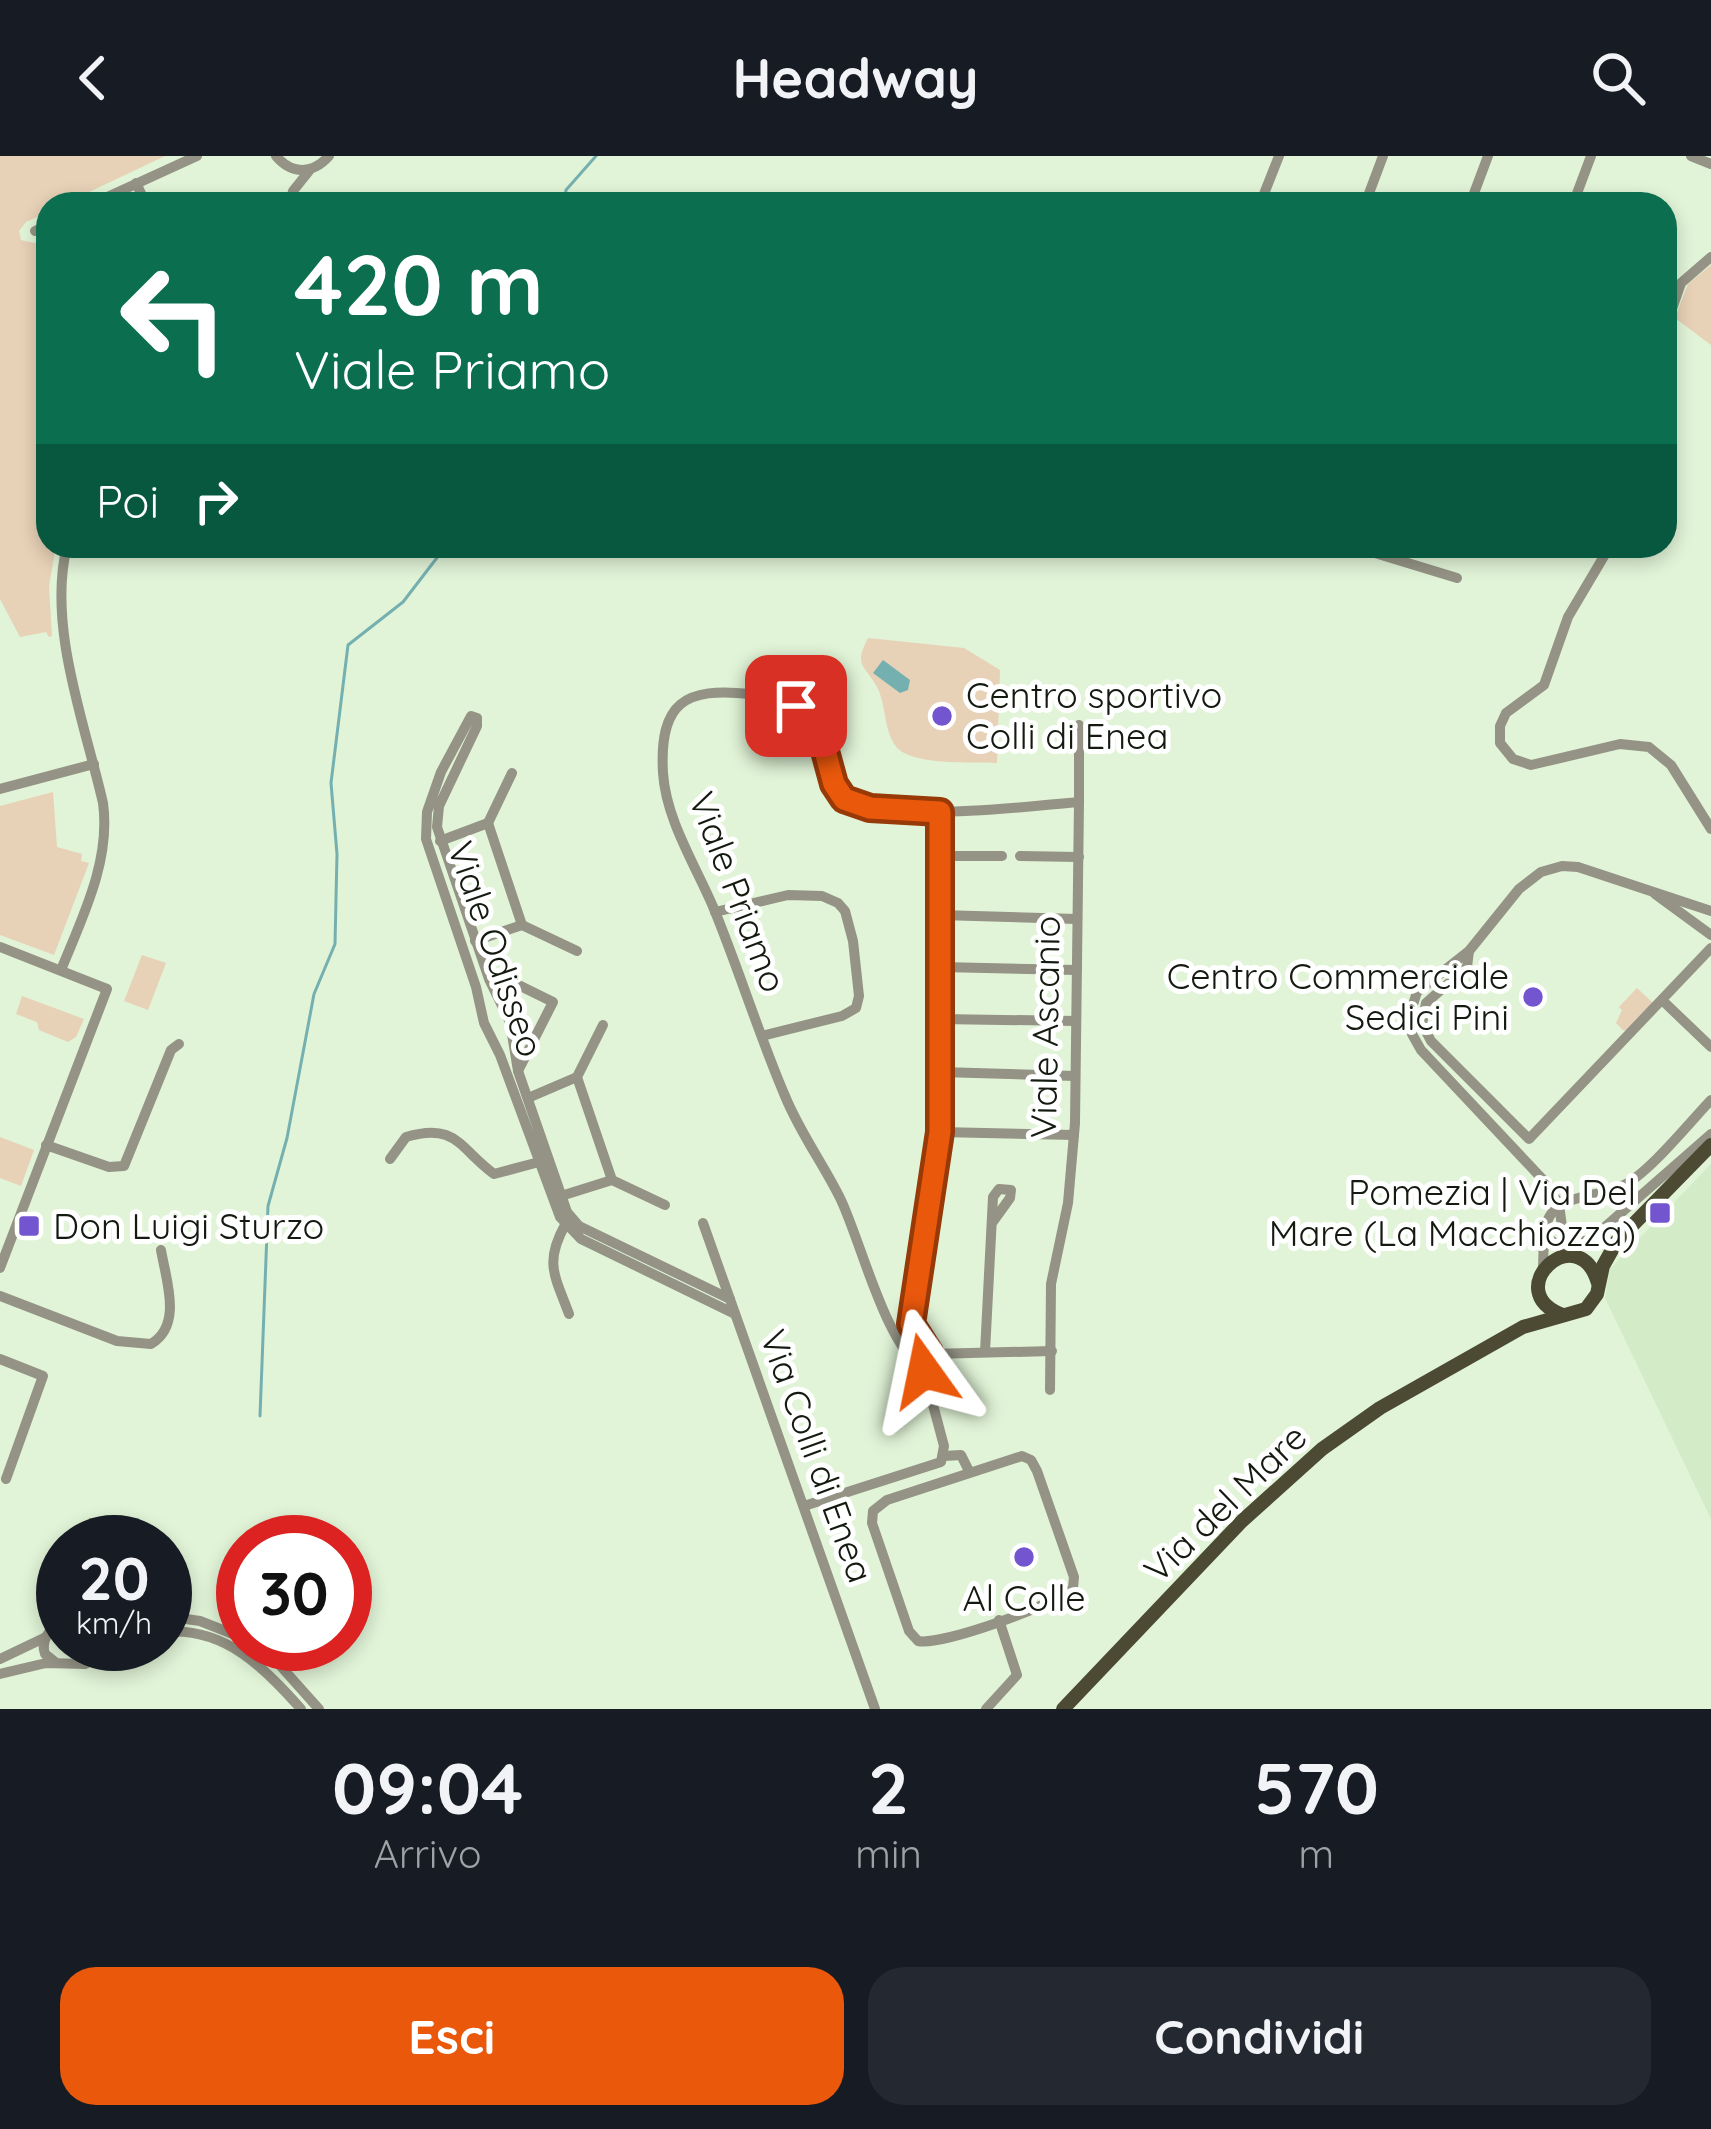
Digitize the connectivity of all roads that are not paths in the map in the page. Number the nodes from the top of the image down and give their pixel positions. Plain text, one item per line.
1 (197, 156) edge
2 (276, 156) edge
3 (329, 156) edge
4 (1279, 156) edge
5 (1383, 156) edge
6 (1488, 156) edge
7 (1591, 156) edge
8 (1691, 156) edge
9 (1711, 164) edge
10 (287, 167) junction
11 (311, 169) junction
12 (136, 183) junction
13 (117, 192) edge
14 (140, 192) edge
15 (290, 192) edge
16 (295, 192) edge
17 (1265, 192) edge
18 (1370, 192) edge
19 (1474, 192) edge
20 (1578, 192) edge
21 (1711, 257) edge
22 (1677, 295) edge
23 (65, 558) edge
24 (1391, 558) edge
25 (1603, 558) edge
26 (1456, 578) dead end
27 (1079, 725) dead end
28 (94, 764) junction
29 (512, 773) dead end
30 (0, 789) edge
31 (1079, 802) junction
32 (940, 812) junction
33 (488, 824) junction
34 (1711, 829) edge
35 (440, 841) junction
36 (940, 856) junction
37 (1002, 856) dead end
38 (1020, 856) dead end
39 (1079, 857) junction
40 (1653, 892) junction
41 (1711, 911) edge
42 (715, 912) junction
43 (940, 915) junction
44 (460, 919) junction
45 (1077, 920) junction
46 (522, 925) junction
47 (1711, 935) edge
48 (476, 941) junction
49 (0, 947) edge
50 (1711, 948) edge
51 (577, 951) dead end
52 (1469, 951) junction
53 (941, 968) junction
54 (486, 969) junction
55 (61, 970) junction
56 (1077, 970) junction
57 (1662, 1000) junction
58 (501, 1001) junction
59 (481, 1009) junction
60 (940, 1018) junction
61 (1076, 1021) junction
62 (603, 1025) dead end
63 (512, 1035) junction
64 (762, 1036) junction
65 (492, 1040) junction
66 (179, 1044) dead end
67 (1711, 1047) edge
68 (518, 1071) junction
69 (941, 1072) junction
70 (1076, 1076) junction
71 (577, 1077) junction
72 (528, 1098) junction
73 (1711, 1100) edge
74 (940, 1132) junction
75 (1711, 1134) edge
76 (1074, 1135) junction
77 (46, 1145) junction
78 (1711, 1145) edge
79 (390, 1159) dead end
80 (539, 1162) junction
81 (612, 1180) junction
82 (561, 1196) junction
83 (1559, 1204) junction
84 (664, 1205) dead end
85 (0, 1221) edge
86 (703, 1223) dead end
87 (992, 1223) dead end
88 (565, 1225) junction
89 (15, 1228) junction
90 (1624, 1232) junction
91 (1544, 1234) junction
92 (614, 1249) junction
93 (161, 1250) dead end
94 (1574, 1257) junction
95 (0, 1268) edge
96 (1543, 1269) junction
97 (1598, 1283) junction
98 (1538, 1288) junction
99 (0, 1296) edge
100 (730, 1299) junction
101 (569, 1314) dead end
102 (735, 1314) junction
103 (1563, 1315) junction
104 (911, 1324) junction
105 (895, 1329) junction
106 (1514, 1333) junction
107 (1052, 1351) junction
108 (986, 1352) junction
109 (930, 1354) junction
110 (0, 1359) edge
111 (924, 1371) junction
112 (1050, 1390) dead end
113 (944, 1456) junction
114 (969, 1472) junction
115 (6, 1479) dead end
116 (804, 1506) junction
117 (999, 1620) junction
118 (192, 1634) edge
119 (36, 1643) edge
120 (0, 1659) edge
121 (36, 1666) edge
122 (286, 1671) edge
123 (0, 1674) edge
124 (301, 1709) edge
125 (319, 1709) edge
126 (875, 1709) edge
127 (986, 1709) edge
128 (1063, 1709) edge

1 - 12 street
2 - 10 street
3 - 11 street
4 - 17 street
5 - 18 street
6 - 19 street
7 - 20 street
8 - 9 street
10 - 11 street
10 - 15 street
11 - 16 street
12 - 13 street
12 - 14 street
21 - 22 street
23 - 28 street
24 - 26 street
25 - 34 street
27 - 31 street, Viale Ascanio
28 - 30 street
28 - 55 street
29 - 33 street
31 - 32 street
31 - 39 street, Viale Ascanio
32 - 36 street
32 - 42 street, Viale Priamo
33 - 35 street
33 - 46 street
35 - 44 street, Viale Odisseo
35 - 44 street, Viale Odisseo
36 - 37 street
36 - 43 street
38 - 39 street
39 - 45 street, Viale Ascanio
40 - 41 street
40 - 47 street
40 - 52 street
42 - 64 street, Viale Priamo
42 - 64 street
43 - 45 street
43 - 53 street
44 - 48 street, Viale Odisseo
44 - 59 street, Viale Odisseo
45 - 56 street, Viale Ascanio
46 - 48 street
46 - 51 street
48 - 54 street, Viale Odisseo
49 - 55 street
50 - 57 street
52 - 57 street
52 - 83 street
53 - 56 street
53 - 60 street
54 - 58 street, Viale Odisseo
54 - 68 street
55 - 77 street
56 - 61 street, Viale Ascanio
57 - 67 street
58 - 59 street
58 - 63 street, Viale Odisseo
59 - 65 street, Viale Odisseo
60 - 61 street
60 - 69 street
61 - 70 street, Viale Ascanio
62 - 71 street
63 - 65 street
63 - 68 street, Viale Odisseo
64 - 105 street, Viale Priamo
65 - 80 street, Viale Odisseo
66 - 77 street
68 - 72 street, Viale Odisseo
69 - 70 street
69 - 74 street
70 - 76 street, Viale Ascanio
71 - 72 street
71 - 81 street
72 - 82 street, Viale Odisseo
73 - 83 street
74 - 76 street
74 - 104 street
75 - 83 street
76 - 107 street, Viale Ascanio
77 - 89 street
78 - 90 main road, Via del Mare
79 - 80 street
80 - 88 street, Viale Odisseo
81 - 82 street
81 - 84 street
82 - 92 street, Viale Odisseo
83 - 91 street
85 - 89 street
86 - 100 street, Via Colli di Enea
87 - 108 street
88 - 92 street, Viale Odisseo
88 - 101 street
89 - 95 street
90 - 94 main road, Via del Mare
90 - 97 main road, Via del Mare
91 - 94 street
91 - 96 street
92 - 100 street, Viale Odisseo
92 - 102 street, Viale Odisseo
93 - 99 street
94 - 96 main road, Via del Mare
94 - 97 main road
96 - 98 main road
97 - 103 main road, Via del Mare
98 - 103 main road
98 - 106 main road
100 - 102 street, Via Colli di Enea
102 - 116 street, Via Colli di Enea
103 - 106 main road, Via del Mare
104 - 105 street
104 - 109 street
105 - 111 street, Viale Priamo
106 - 128 main road, Via del Mare
107 - 108 street
107 - 112 street, Viale Ascanio
108 - 109 street
109 - 111 street
110 - 115 street
111 - 113 street
113 - 114 street
113 - 116 street
114 - 117 street
114 - 117 street
116 - 126 street, Via Colli di Enea
117 - 127 street
118 - 124 street
119 - 120 street
121 - 123 street
122 - 125 street

